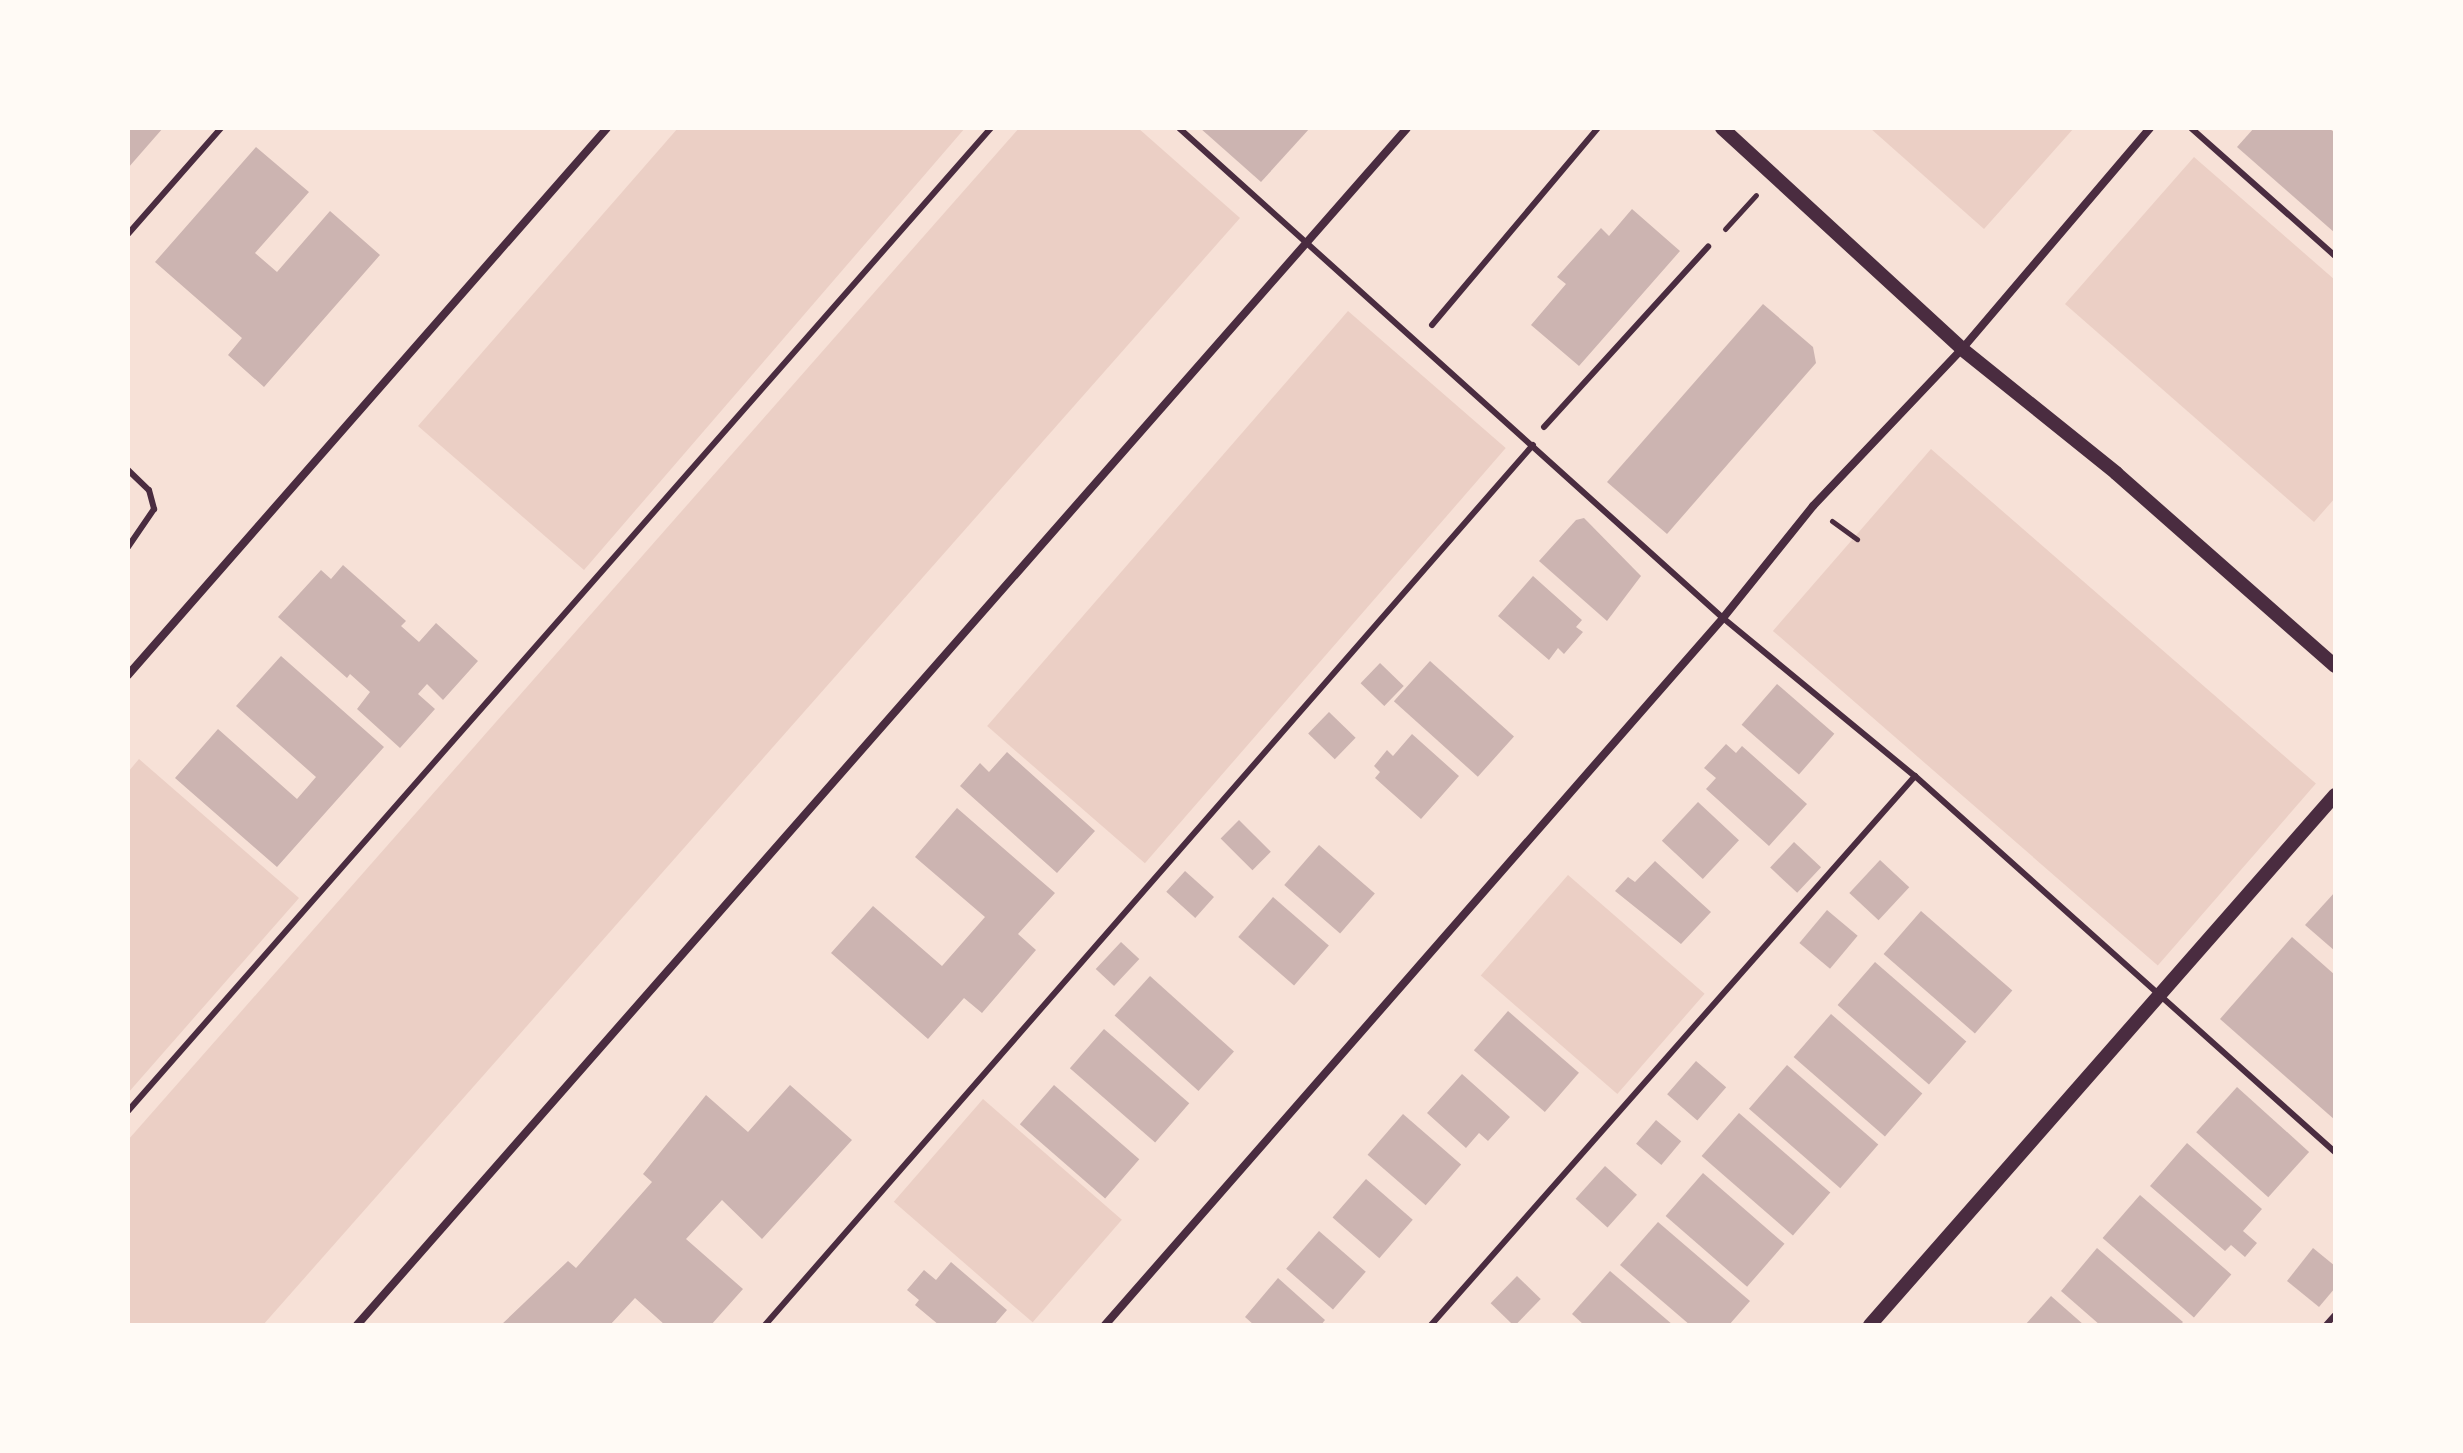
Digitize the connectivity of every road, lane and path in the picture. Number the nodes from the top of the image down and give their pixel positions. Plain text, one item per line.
1 (221, 128) edge
2 (607, 128) edge
3 (991, 128) edge
4 (1179, 128) edge
5 (1407, 128) edge
6 (1598, 128) edge
7 (1722, 128) edge
8 (2150, 128) edge
9 (2191, 128) edge
10 (1774, 175) junction
11 (128, 234) edge
12 (1308, 241) junction
13 (1708, 247) joint
14 (2335, 256) edge
15 (1432, 325) dead end
16 (1962, 349) junction
17 (1544, 427) dead end
18 (1533, 445) junction
19 (128, 470) edge
20 (128, 547) edge
21 (1723, 618) junction
22 (2335, 666) edge
23 (128, 675) edge
24 (1915, 776) junction
25 (2335, 795) edge
26 (2162, 993) junction
27 (128, 1111) edge
28 (2335, 1152) edge
29 (2335, 1315) edge
30 (357, 1325) edge
31 (765, 1325) edge
32 (1105, 1325) edge
33 (1431, 1325) edge
34 (1870, 1325) edge
35 (2326, 1325) edge

1 - 11 lane
2 - 23 street
3 - 27 lane
4 - 12 lane
5 - 12 street
6 - 15 lane
7 - 10 street
8 - 16 street
9 - 14 lane
10 - 13 path
10 - 16 street
12 - 18 lane
12 - 30 street
13 - 17 lane
16 - 21 street
16 - 22 street
18 - 21 lane
18 - 31 lane
19 - 20 lane
21 - 24 lane
21 - 32 street
24 - 26 lane
24 - 33 lane
25 - 26 street
26 - 28 lane
26 - 34 street
29 - 35 lane

